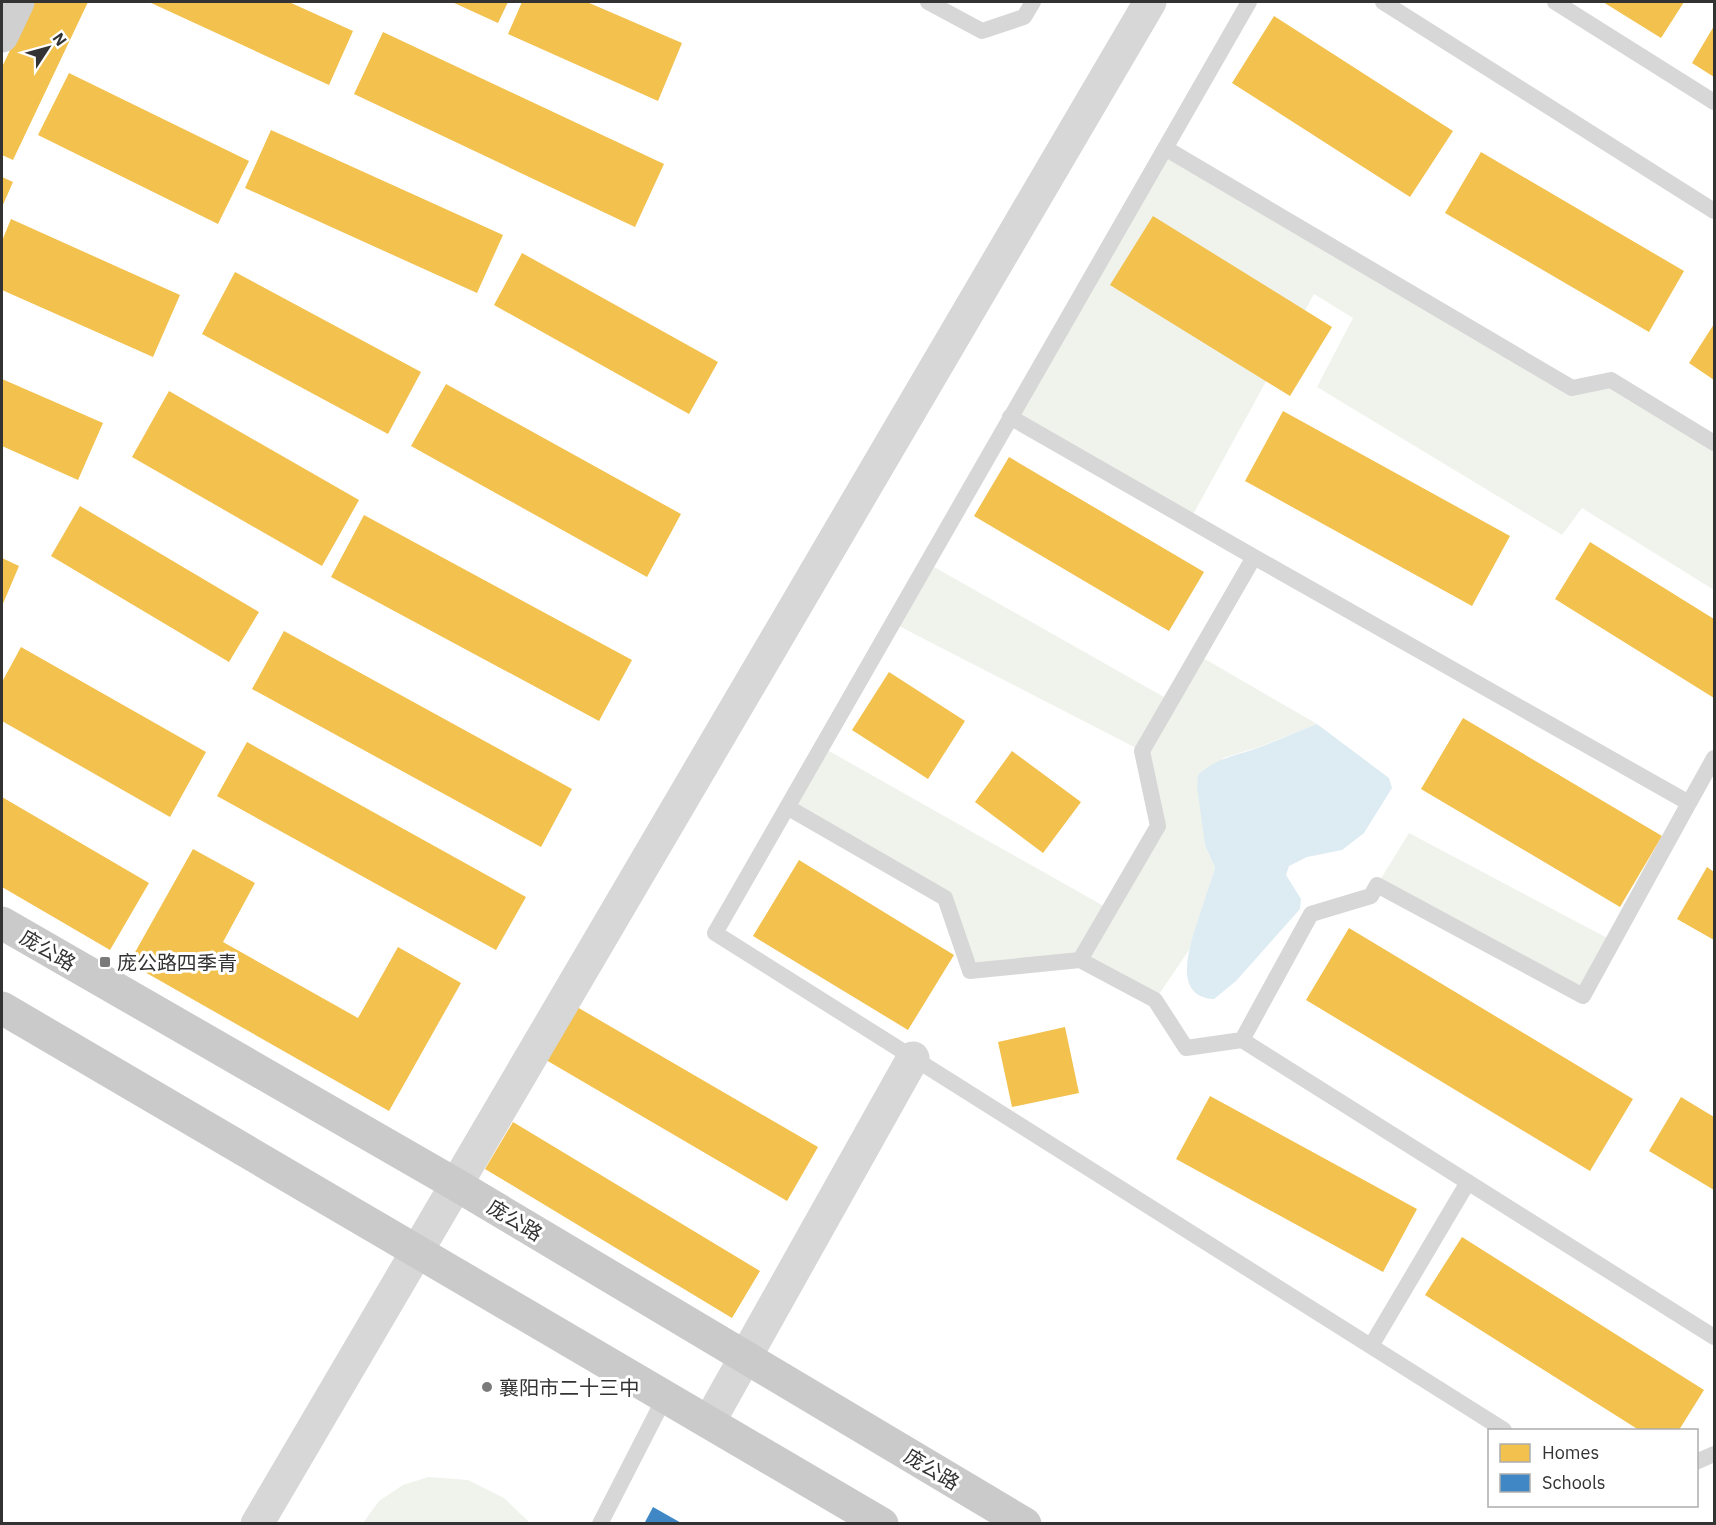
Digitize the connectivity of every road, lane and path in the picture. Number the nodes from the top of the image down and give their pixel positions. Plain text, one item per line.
1 (18, 2) edge
2 (928, 2) edge
3 (1033, 2) edge
4 (1150, 2) edge
5 (1249, 2) edge
6 (1383, 2) edge
7 (1555, 2) edge
8 (2, 36) edge
9 (1714, 102) edge
10 (1165, 148) junction
11 (1714, 211) edge
12 (1010, 417) junction
13 (1714, 443) edge
14 (1254, 557) junction
15 (1714, 758) edge
16 (1689, 803) junction
17 (787, 807) junction
18 (2, 923) edge
19 (1080, 960) junction
20 (2, 1008) edge
21 (1242, 1040) junction
22 (913, 1058) junction
23 (1468, 1182) junction
24 (455, 1184) junction
25 (416, 1251) junction
26 (1714, 1337) edge
27 (1371, 1346) junction
28 (745, 1358) junction
29 (665, 1397) junction
30 (709, 1422) junction
31 (1501, 1429) edge
32 (1714, 1454) edge
33 (1698, 1461) edge
34 (256, 1524) edge
35 (600, 1524) edge
36 (882, 1524) edge
37 (1025, 1524) edge

1 - 8 main road
2 - 3 lane
4 - 24 street
5 - 10 lane
6 - 11 lane
7 - 9 lane
10 - 12 lane
10 - 13 lane
12 - 14 lane
12 - 17 lane
14 - 16 lane
14 - 19 lane
15 - 16 lane
16 - 21 lane
17 - 19 lane
17 - 22 lane
18 - 24 main road, 庞公路
19 - 21 lane
20 - 25 main road
21 - 23 lane
22 - 27 lane
22 - 28 street
23 - 26 lane
23 - 27 lane
24 - 25 street
24 - 28 main road, 庞公路
25 - 29 main road
25 - 34 street
27 - 31 lane
28 - 30 street
28 - 37 main road, 庞公路
29 - 30 main road
29 - 35 lane
30 - 36 main road
32 - 33 lane

